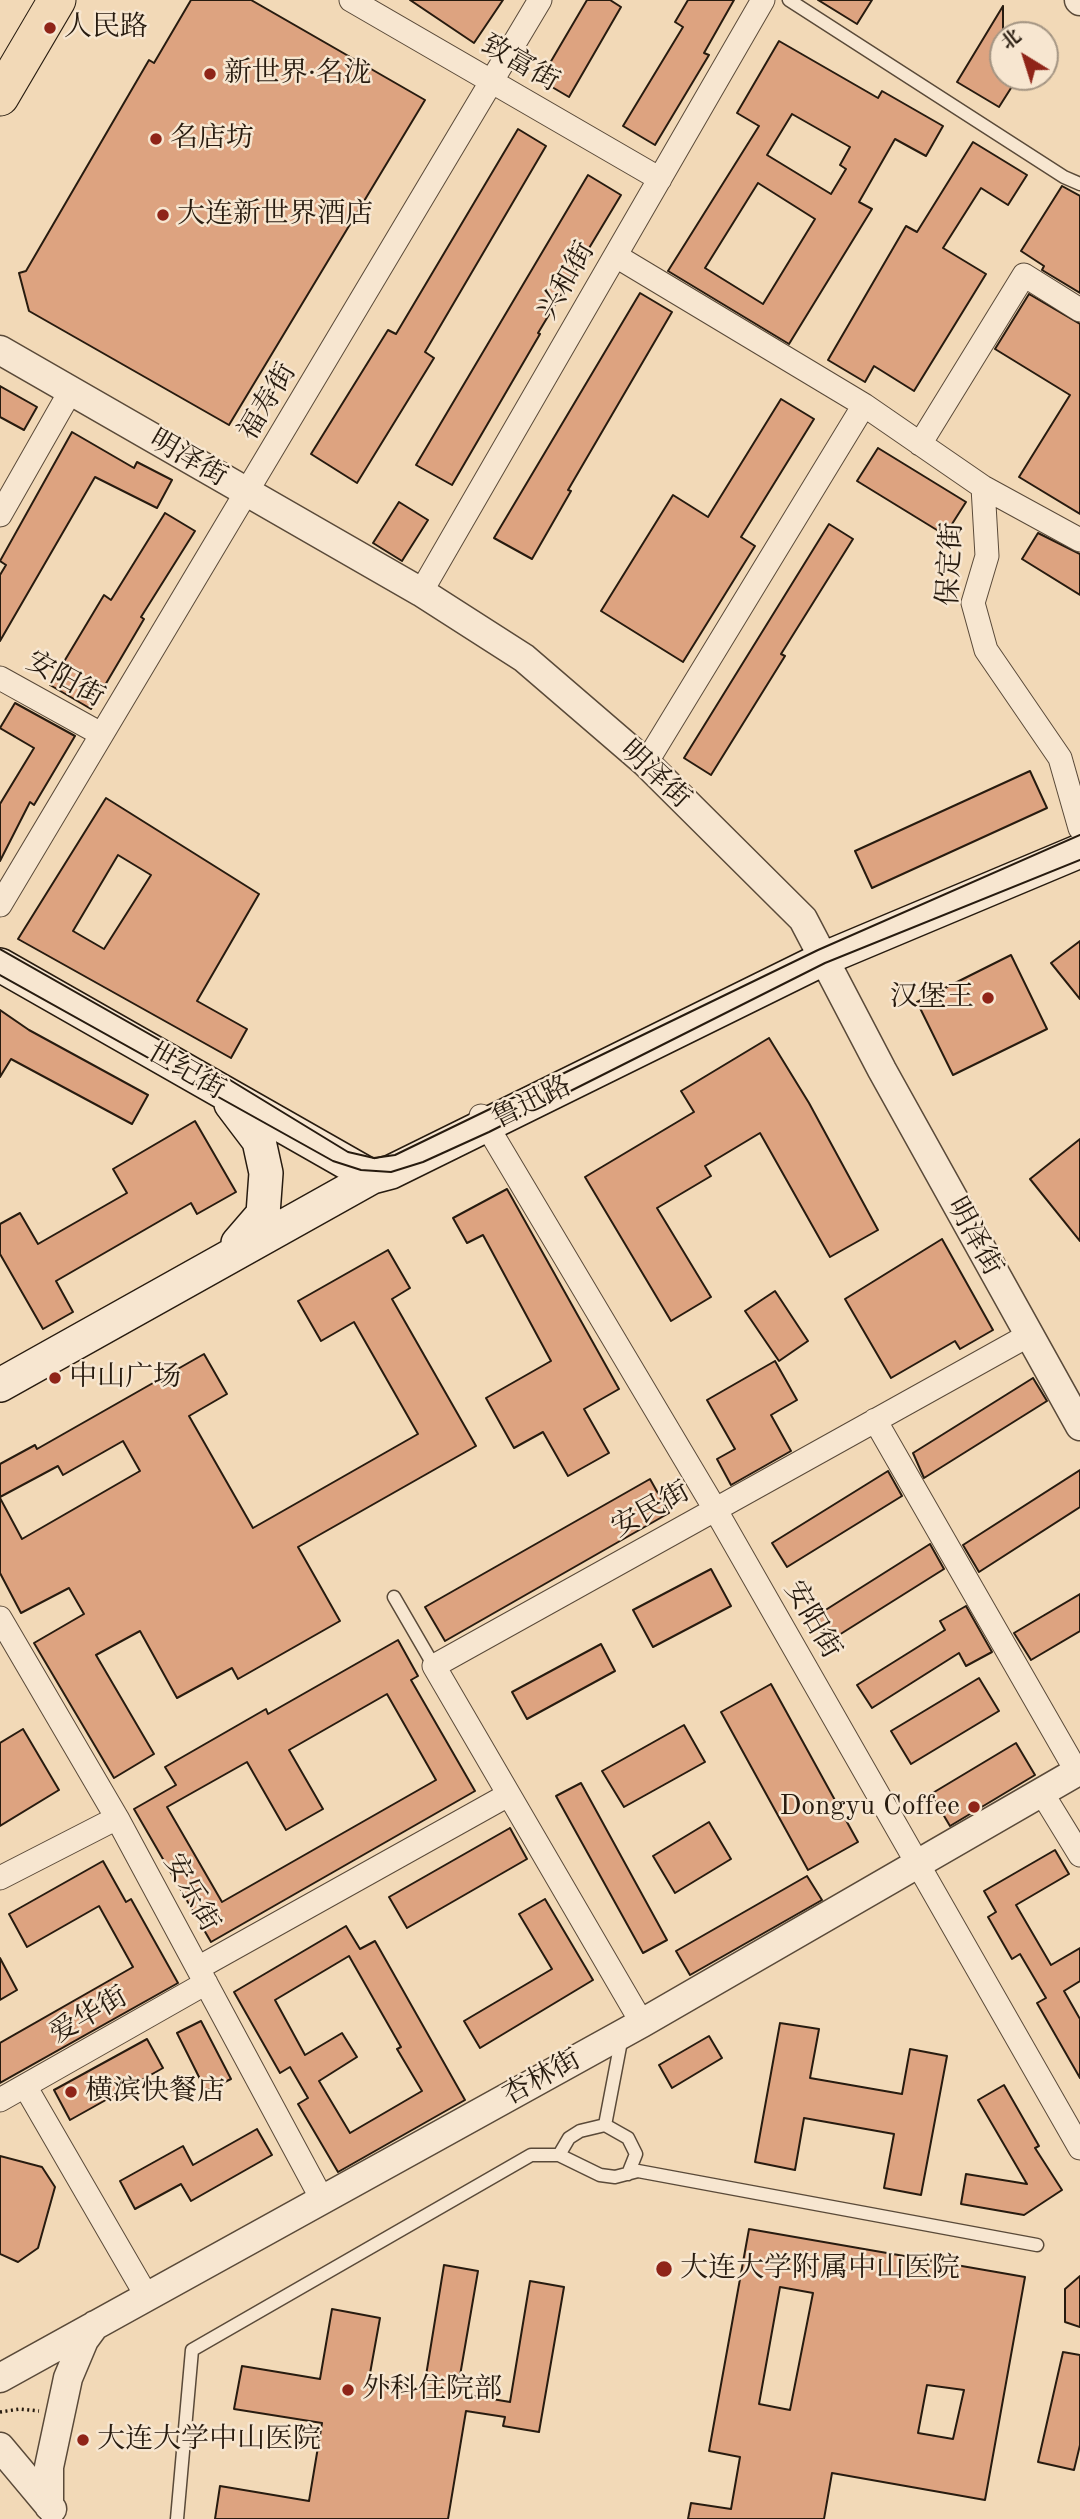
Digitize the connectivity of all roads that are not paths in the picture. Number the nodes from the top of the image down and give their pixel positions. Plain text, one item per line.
1 (28, 0) edge
2 (57, 0) edge
3 (351, 0) edge
4 (540, 0) edge
5 (763, 0) edge
6 (789, 0) edge
7 (0, 47) edge
8 (493, 82) junction
9 (0, 97) edge
10 (660, 179) junction
11 (1080, 184) edge
12 (616, 256) junction
13 (1080, 310) edge
14 (0, 350) edge
15 (70, 392) junction
16 (864, 405) junction
17 (920, 444) junction
18 (983, 487) junction
19 (248, 493) junction
20 (0, 516) edge
21 (1080, 540) edge
22 (421, 592) junction
23 (0, 678) edge
24 (101, 734) junction
25 (646, 764) junction
26 (1080, 828) edge
27 (1080, 851) edge
28 (0, 905) edge
29 (823, 960) junction
30 (0, 965) edge
31 (223, 1093) junction
32 (483, 1121) junction
33 (372, 1177) junction
34 (227, 1256) junction
35 (1029, 1335) junction
36 (0, 1385) edge
37 (875, 1420) junction
38 (1080, 1426) edge
39 (715, 1509) junction
40 (394, 1597) dead end
41 (0, 1618) edge
42 (433, 1666) junction
43 (1078, 1771) edge
44 (1042, 1793) junction
45 (508, 1795) junction
46 (117, 1818) junction
47 (1080, 1855) edge
48 (918, 1866) junction
49 (0, 1878) edge
50 (202, 1976) junction
51 (633, 2027) junction
52 (25, 2086) junction
53 (0, 2100) edge
54 (605, 2125) junction
55 (1080, 2148) edge
56 (559, 2155) junction
57 (628, 2174) junction
58 (323, 2201) junction
59 (1037, 2245) dead end
60 (146, 2295) junction
61 (96, 2323) junction
62 (0, 2378) edge
63 (5, 2462) edge
64 (55, 2512) edge
65 (177, 2519) edge

1 - 7 main road
2 - 9 main road
3 - 8 street, 致富街
4 - 8 street, 福寿街
5 - 10 street, 兴和街
6 - 11 lane
8 - 10 street, 致富街
8 - 19 street, 福寿街
10 - 12 street, 兴和街
12 - 16 street
12 - 22 street, 兴和街
13 - 17 street
14 - 15 street, 明泽街
15 - 19 street, 明泽街
15 - 20 street
16 - 17 street
16 - 25 street
17 - 18 street
18 - 21 street
18 - 26 street, 保定街
19 - 22 street, 明泽街
19 - 24 street, 福寿街
22 - 25 street, 明泽街
23 - 24 street, 安阳街
24 - 28 street, 福寿街
25 - 29 street, 明泽街
27 - 29 main road, 鲁迅路
29 - 32 main road, 鲁迅路
29 - 35 street, 明泽街
30 - 31 main road, 世纪街
31 - 33 main road, 世纪街
31 - 34 main road
32 - 33 main road, 鲁迅路
32 - 39 street, 安阳街
33 - 34 main road, 鲁迅路
34 - 36 main road, 鲁迅路
35 - 37 street, 安民街
35 - 38 street, 明泽街
37 - 39 street, 安民街
37 - 43 street
39 - 42 street, 安民街
39 - 48 street, 安阳街
40 - 42 lane
41 - 46 street, 安乐街
42 - 45 street
43 - 44 street, 杏林街
44 - 47 street
44 - 48 street, 杏林街
45 - 50 street
45 - 51 street
46 - 49 street
46 - 50 street, 安乐街
48 - 51 street, 杏林街
48 - 55 street, 安阳街
50 - 52 street, 爱华街
50 - 58 street, 安乐街
51 - 54 lane
51 - 58 street, 杏林街
52 - 53 street, 爱华街
52 - 60 street
54 - 56 lane
54 - 57 lane
56 - 57 lane
56 - 65 lane
57 - 59 lane
58 - 60 street, 杏林街
60 - 61 street, 杏林街
61 - 62 street, 杏林街
61 - 64 street
63 - 64 street

